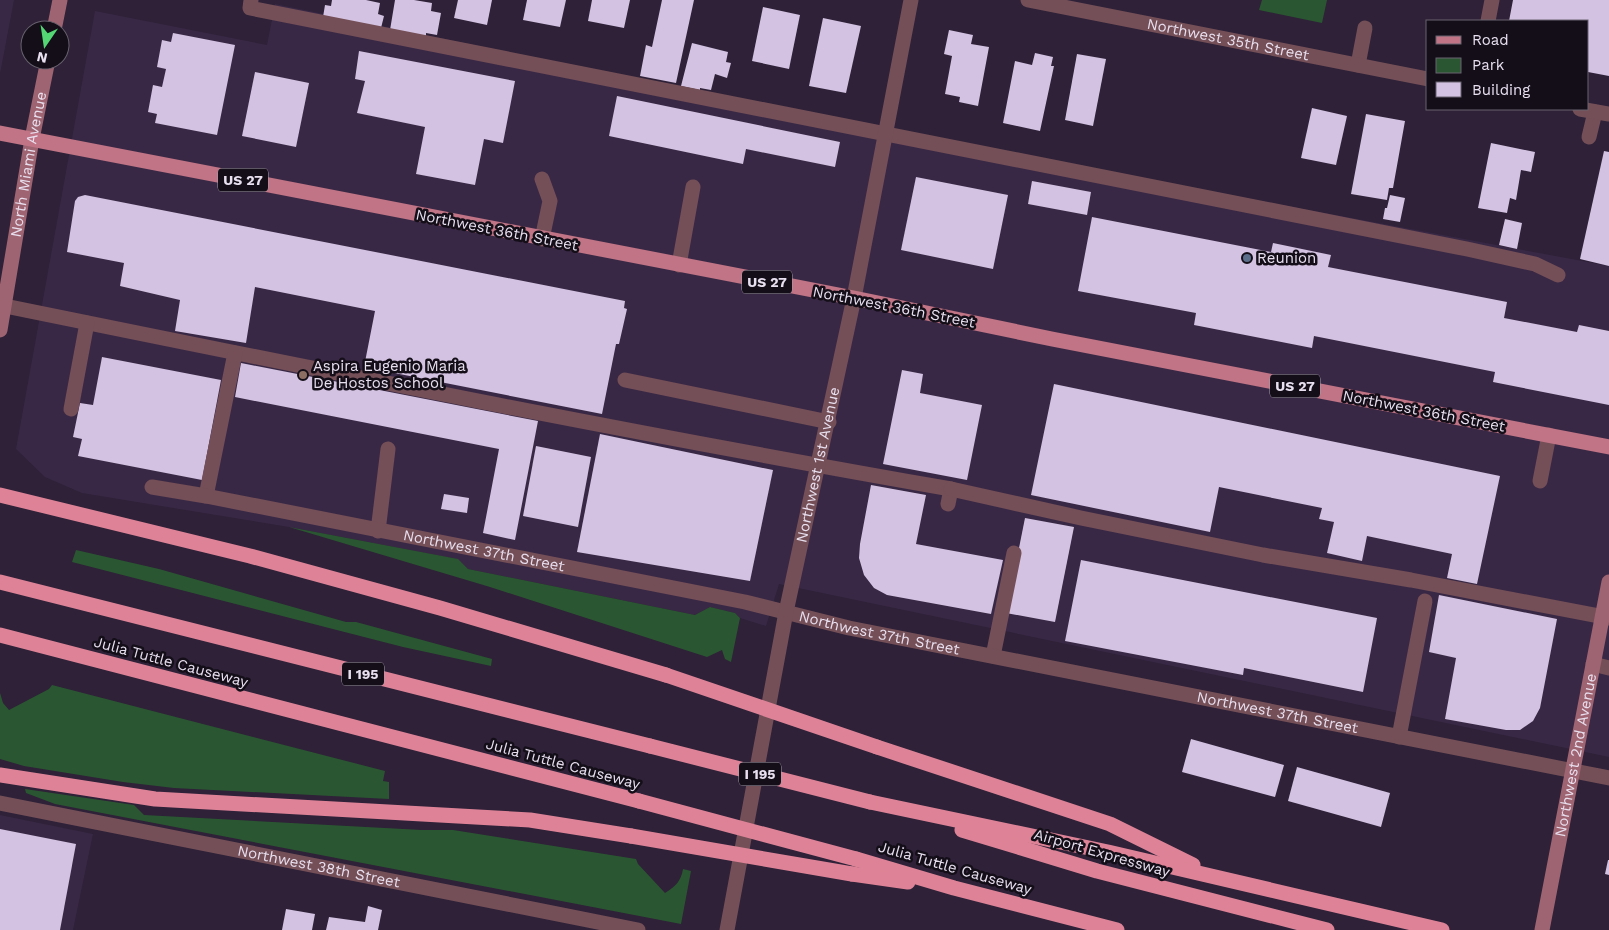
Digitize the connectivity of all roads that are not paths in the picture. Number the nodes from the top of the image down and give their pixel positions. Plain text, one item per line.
1 (60, 0) edge
2 (251, 0) edge
3 (911, 0) edge
4 (1028, 0) edge
5 (1492, 0) edge
6 (56, 20) edge
7 (1488, 20) edge
8 (1365, 28) dead end
9 (1358, 65) junction
10 (46, 70) edge
11 (1426, 79) edge
12 (1595, 112) edge
13 (0, 133) edge
14 (886, 135) junction
15 (1589, 137) dead end
16 (32, 139) junction
17 (542, 179) dead end
18 (693, 186) dead end
19 (542, 239) junction
20 (679, 265) junction
21 (1558, 275) dead end
22 (854, 298) junction
23 (5, 306) junction
24 (87, 323) junction
25 (0, 330) edge
26 (235, 353) junction
27 (624, 380) dead end
28 (71, 409) dead end
29 (829, 422) junction
30 (1550, 435) junction
31 (1609, 447) edge
32 (388, 449) dead end
33 (819, 466) junction
34 (1540, 481) dead end
35 (152, 487) dead end
36 (951, 489) junction
37 (0, 495) edge
38 (206, 496) junction
39 (948, 504) dead end
40 (378, 531) junction
41 (1014, 554) dead end
42 (0, 582) edge
43 (1609, 582) edge
44 (1425, 601) dead end
45 (786, 612) junction
46 (1606, 618) edge
47 (0, 635) edge
48 (993, 656) junction
49 (1593, 664) junction
50 (1609, 668) edge
51 (1399, 737) junction
52 (1572, 771) junction
53 (0, 775) edge
54 (1609, 778) edge
55 (870, 802) junction
56 (0, 803) edge
57 (1217, 877) junction
58 (954, 888) junction
59 (638, 930) edge
60 (726, 930) edge
61 (1117, 930) edge
62 (1327, 930) edge
63 (1442, 930) edge
64 (1542, 930) edge

1 - 6 street
2 - 14 street
3 - 14 street, Northwest 1st Avenue
4 - 9 street, Northwest 35th Street
5 - 7 street
8 - 9 street
9 - 11 street, Northwest 35th Street
10 - 16 street, North Miami Avenue
12 - 15 street
13 - 16 main road, US 27
14 - 21 street
14 - 22 street, Northwest 1st Avenue
16 - 19 main road, Northwest 36th Street / US 27
16 - 23 street, North Miami Avenue
17 - 19 street
18 - 20 street
19 - 20 main road, Northwest 36th Street / US 27
20 - 22 main road, Northwest 36th Street / US 27
22 - 29 street, Northwest 1st Avenue
22 - 30 main road, Northwest 36th Street / US 27
23 - 24 street
23 - 25 street, North Miami Avenue
24 - 26 street
24 - 28 street
26 - 33 street
26 - 38 street
27 - 29 street
29 - 33 street, Northwest 1st Avenue
30 - 31 main road, Northwest 36th Street / US 27
30 - 34 street
32 - 40 street
33 - 36 street
33 - 45 street, Northwest 1st Avenue
35 - 38 street, Northwest 37th Street
36 - 39 street
36 - 46 street
37 - 57 highway, bridge
38 - 40 street, Northwest 37th Street
40 - 45 street, Northwest 37th Street
41 - 48 street
42 - 55 highway, I 195, bridge
43 - 46 street, Northwest 2nd Avenue
44 - 51 street
45 - 48 street, Northwest 37th Street
45 - 60 street, Northwest 1st Avenue
46 - 49 street, Northwest 2nd Avenue
47 - 58 highway, Julia Tuttle Causeway, bridge
48 - 51 street, Northwest 37th Street
49 - 50 street
49 - 52 street, Northwest 2nd Avenue
51 - 52 street, Northwest 37th Street
52 - 54 street, Northwest 37th Street
52 - 64 street, Northwest 2nd Avenue
53 - 58 highway, bridge
55 - 57 highway
55 - 62 highway, Airport Expressway
56 - 59 street, Northwest 38th Street
57 - 63 highway
58 - 61 highway, Julia Tuttle Causeway

